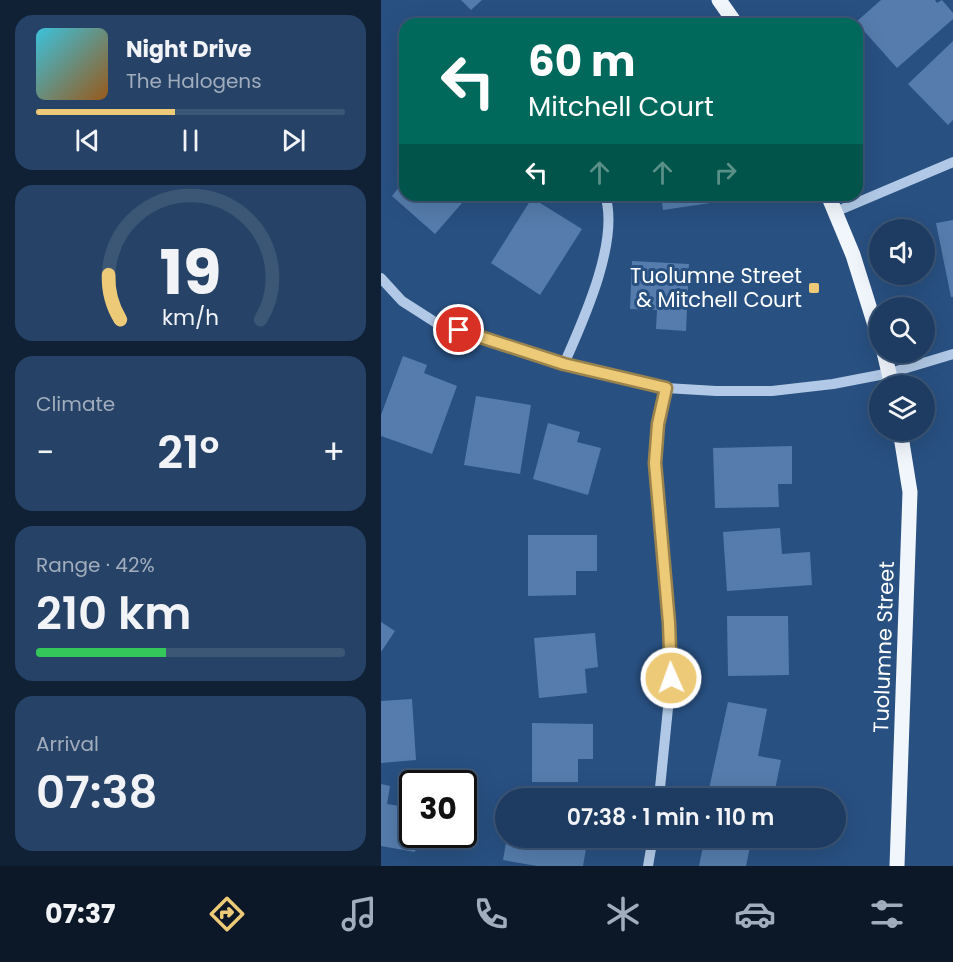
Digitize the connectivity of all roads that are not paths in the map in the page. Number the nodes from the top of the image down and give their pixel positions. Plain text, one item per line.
1 (719, 0) edge
2 (732, 18) edge
3 (953, 162) edge
4 (863, 200) edge
5 (607, 201) edge
6 (830, 201) edge
7 (861, 201) edge
8 (835, 212) junction
9 (381, 278) edge
10 (869, 306) edge
11 (953, 354) edge
12 (564, 364) junction
13 (901, 375) edge
14 (869, 381) edge
15 (666, 388) junction
16 (902, 441) edge
17 (660, 788) edge
18 (651, 848) edge
19 (648, 866) edge
20 (897, 866) edge

1 - 2 main road
3 - 4 street
5 - 12 street
6 - 8 main road
7 - 8 street
8 - 10 main road
9 - 12 street
11 - 13 street
12 - 15 street
14 - 15 street
15 - 17 street
16 - 20 main road, Tuolumne Street
18 - 19 street

